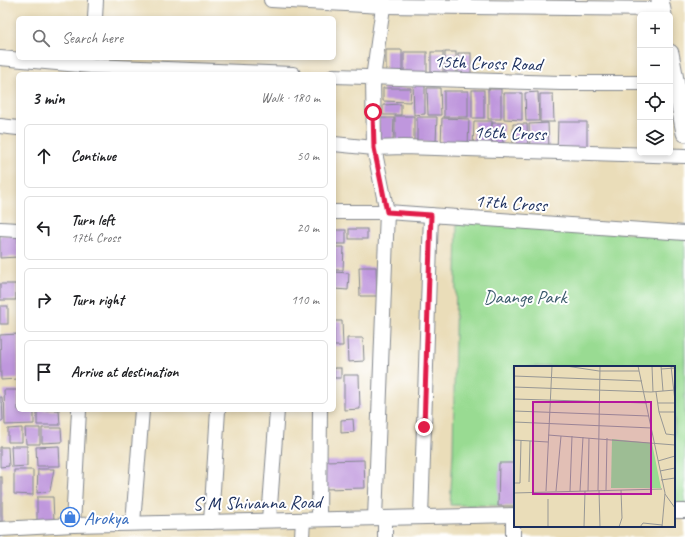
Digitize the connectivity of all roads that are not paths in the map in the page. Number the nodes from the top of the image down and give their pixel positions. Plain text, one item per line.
1 (96, 0) edge
2 (271, 0) edge
3 (384, 3) edge
4 (662, 8) edge
5 (95, 16) edge
6 (0, 58) edge
7 (16, 59) edge
8 (23, 60) edge
9 (91, 66) edge
10 (242, 72) edge
11 (336, 76) edge
12 (373, 78) junction
13 (637, 83) edge
14 (673, 83) edge
15 (0, 126) edge
16 (16, 128) edge
17 (685, 133) edge
18 (336, 144) edge
19 (374, 148) junction
20 (685, 156) edge
21 (336, 212) edge
22 (387, 212) junction
23 (431, 215) junction
24 (0, 229) edge
25 (16, 230) edge
26 (685, 233) edge
27 (79, 412) edge
28 (142, 412) edge
29 (218, 412) edge
30 (277, 412) edge
31 (320, 412) edge
32 (514, 515) edge
33 (421, 517) junction
34 (380, 518) junction
35 (319, 519) junction
36 (269, 520) junction
37 (303, 520) junction
38 (211, 522) junction
39 (133, 523) junction
40 (74, 525) junction
41 (0, 529) edge
42 (302, 537) edge
43 (385, 537) edge
44 (513, 537) edge

1 - 5 street
2 - 3 street
3 - 4 street
3 - 12 street
6 - 7 street
8 - 9 street
9 - 10 street
11 - 12 street, 15th Cross Road
12 - 13 street, 15th Cross Road
12 - 19 street
14 - 17 street
15 - 16 street
18 - 19 street, 16th Cross
19 - 20 street, 16th Cross
19 - 22 street
21 - 22 street, 17th Cross
22 - 23 street, 17th Cross
22 - 34 street
23 - 26 street, 17th Cross
23 - 33 street
24 - 25 street
27 - 40 street
28 - 39 street
29 - 38 street
30 - 36 street
31 - 35 street
32 - 33 street, S M Shivanna Road
32 - 44 street
33 - 34 street, S M Shivanna Road
34 - 35 street, S M Shivanna Road
34 - 43 street
35 - 37 street, S M Shivanna Road
36 - 37 street, S M Shivanna Road
36 - 38 street, S M Shivanna Road
37 - 42 street
38 - 39 street, S M Shivanna Road
39 - 40 street, S M Shivanna Road
40 - 41 street, S M Shivanna Road

